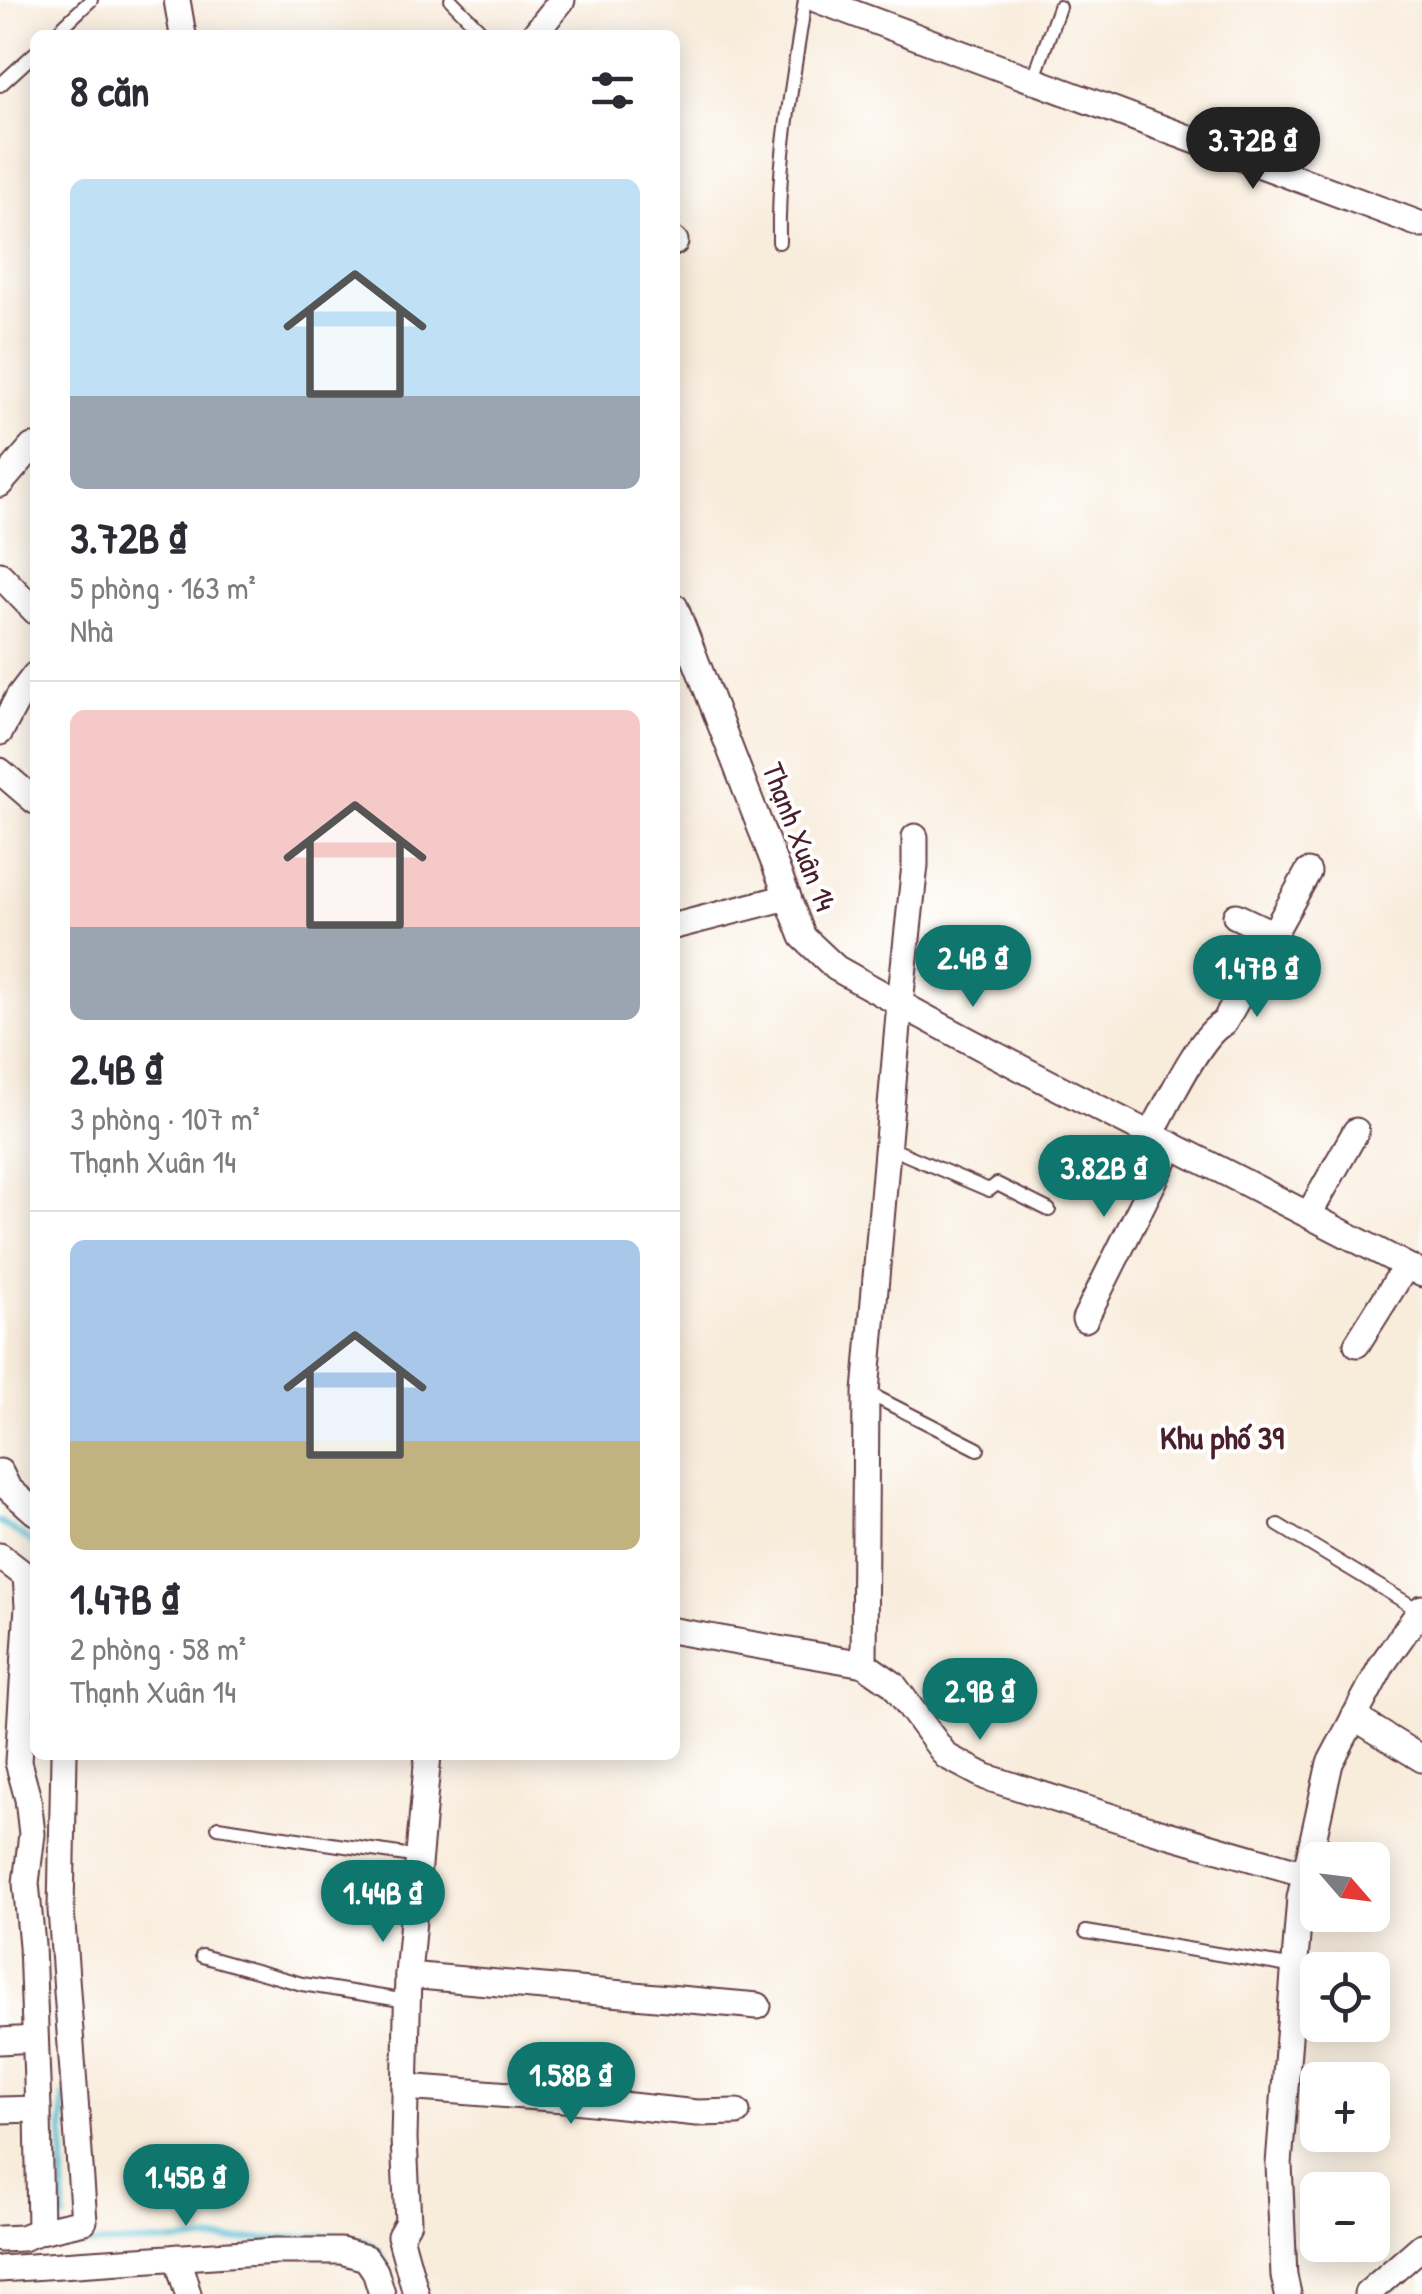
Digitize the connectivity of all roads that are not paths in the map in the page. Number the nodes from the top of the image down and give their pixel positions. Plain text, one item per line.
1 (91, 0) edge
2 (178, 0) edge
3 (451, 0) edge
4 (562, 0) edge
5 (805, 0) edge
6 (818, 0) edge
7 (1058, 7) dead end
8 (59, 30) edge
9 (183, 30) edge
10 (481, 30) edge
11 (538, 30) edge
12 (30, 57) edge
13 (1033, 80) junction
14 (0, 86) edge
15 (1422, 224) edge
16 (779, 242) dead end
17 (30, 449) edge
18 (0, 484) edge
19 (0, 575) edge
20 (30, 606) edge
21 (681, 638) edge
22 (30, 682) edge
23 (0, 732) edge
24 (0, 771) edge
25 (30, 797) edge
26 (916, 836) dead end
27 (1308, 872) dead end
28 (788, 897) junction
29 (1236, 916) dead end
30 (680, 925) edge
31 (1272, 933) junction
32 (900, 1003) junction
33 (1356, 1131) dead end
34 (1162, 1140) junction
35 (888, 1147) junction
36 (1049, 1210) dead end
37 (1309, 1214) junction
38 (1414, 1270) edge
39 (1086, 1319) dead end
40 (1357, 1344) dead end
41 (866, 1392) junction
42 (978, 1450) dead end
43 (0, 1472) edge
44 (30, 1508) edge
45 (1278, 1525) dead end
46 (0, 1556) edge
47 (1421, 1611) edge
48 (680, 1633) edge
49 (864, 1664) junction
50 (1354, 1717) junction
51 (1422, 1759) edge
52 (64, 1760) edge
53 (428, 1760) edge
54 (218, 1827) dead end
55 (1313, 1842) edge
56 (419, 1857) junction
57 (1300, 1872) edge
58 (1300, 1898) edge
59 (1086, 1932) dead end
60 (202, 1956) dead end
61 (1295, 1967) junction
62 (408, 1988) junction
63 (758, 2006) dead end
64 (35, 2039) junction
65 (0, 2041) edge
66 (405, 2087) junction
67 (38, 2109) junction
68 (0, 2110) edge
69 (737, 2112) dead end
70 (40, 2231) junction
71 (0, 2239) edge
72 (1422, 2246) edge
73 (177, 2257) junction
74 (0, 2272) edge
75 (4, 2294) edge
76 (188, 2294) edge
77 (382, 2294) edge
78 (416, 2294) edge
79 (1288, 2294) edge
80 (1366, 2294) edge

1 - 8 lane
2 - 9 street
3 - 10 lane
4 - 11 street
5 - 16 lane
6 - 13 street
7 - 13 lane
12 - 14 lane
13 - 15 street
17 - 18 street
19 - 20 street
21 - 28 street, Thạnh Xuân 14
22 - 23 street
24 - 25 street
26 - 32 street
27 - 31 street
28 - 30 street
28 - 32 street, Thạnh Xuân 14
29 - 31 street
31 - 34 street
32 - 34 street, Thạnh Xuân 14
32 - 35 street
33 - 37 street
34 - 37 street, Thạnh Xuân 14
34 - 39 street
35 - 36 lane
35 - 41 street
37 - 38 street, Thạnh Xuân 14
38 - 40 street
41 - 42 lane
41 - 49 street
43 - 44 street
45 - 47 lane
46 - 64 street
47 - 50 street
48 - 49 street
49 - 57 street
50 - 51 street
50 - 55 street
52 - 70 street
53 - 56 street
54 - 56 lane
56 - 62 street
58 - 61 street
59 - 61 lane
60 - 62 lane
61 - 79 street
62 - 63 street
62 - 66 street
64 - 65 street
64 - 67 street
66 - 69 street
66 - 78 street
67 - 68 street
67 - 70 street
70 - 71 street
72 - 80 street
73 - 74 street
73 - 76 street
73 - 77 street
74 - 75 street

